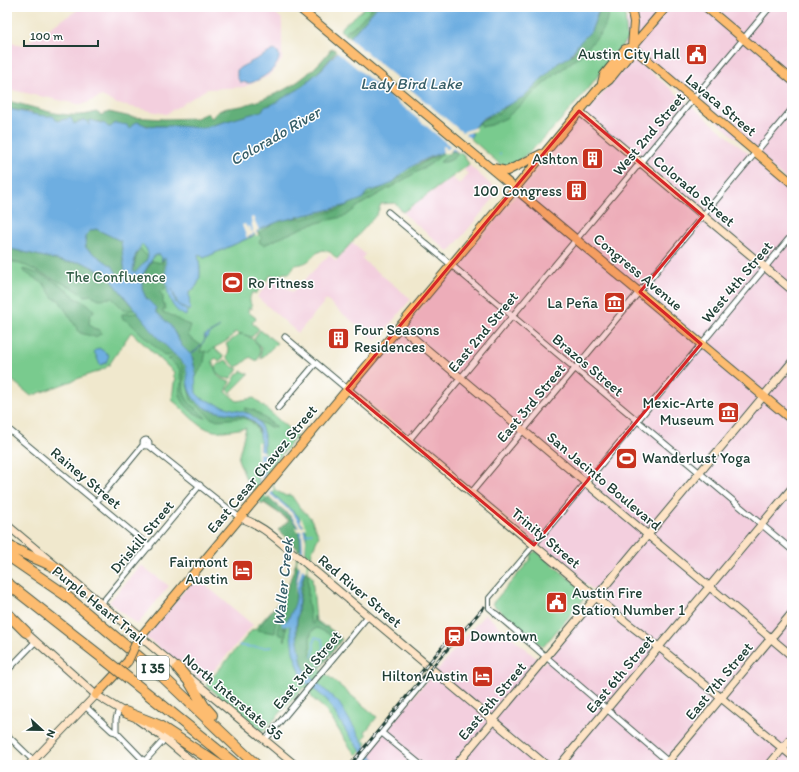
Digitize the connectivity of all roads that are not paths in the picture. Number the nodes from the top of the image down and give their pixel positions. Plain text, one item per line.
1 (298, 7) edge
2 (630, 7) edge
3 (666, 7) edge
4 (706, 7) edge
5 (770, 7) edge
6 (743, 39) junction
7 (632, 47) junction
8 (792, 80) edge
9 (693, 99) junction
10 (792, 109) edge
11 (579, 112) junction
12 (545, 152) junction
13 (756, 152) junction
14 (640, 163) junction
15 (487, 165) junction
16 (792, 183) edge
17 (515, 188) junction
18 (388, 212) dead end
19 (703, 216) junction
20 (792, 235) edge
21 (576, 239) junction
22 (450, 265) junction
23 (765, 268) junction
24 (792, 290) edge
25 (640, 292) junction
26 (512, 316) junction
27 (399, 326) junction
28 (285, 337) dead end
29 (701, 344) junction
30 (792, 362) edge
31 (316, 363) junction
32 (575, 369) junction
33 (461, 378) junction
34 (347, 389) junction
35 (763, 396) junction
36 (278, 408) dead end
37 (792, 420) edge
38 (637, 421) junction
39 (7, 428) edge
40 (524, 430) junction
41 (408, 440) junction
42 (699, 473) junction
43 (586, 483) junction
44 (200, 486) junction
45 (792, 488) edge
46 (471, 493) junction
47 (96, 502) junction
48 (240, 518) junction
49 (7, 525) edge
50 (761, 525) junction
51 (648, 535) junction
52 (7, 545) edge
53 (534, 545) junction
54 (150, 547) junction
55 (792, 550) edge
56 (7, 555) edge
57 (60, 570) junction
58 (7, 583) edge
59 (710, 587) junction
60 (596, 597) junction
61 (101, 604) junction
62 (7, 613) edge
63 (792, 613) edge
64 (496, 614) joint
65 (368, 616) junction
66 (7, 618) edge
67 (26, 632) junction
68 (771, 638) junction
69 (139, 639) junction
70 (36, 641) junction
71 (659, 647) junction
72 (792, 656) edge
73 (545, 658) junction
74 (178, 668) junction
75 (433, 670) junction
76 (7, 671) edge
77 (96, 695) junction
78 (721, 698) junction
79 (85, 706) junction
80 (606, 710) junction
81 (122, 711) junction
82 (493, 720) junction
83 (116, 732) junction
84 (382, 733) junction
85 (7, 735) edge
86 (792, 737) edge
87 (165, 739) junction
88 (264, 740) junction
89 (237, 748) junction
90 (783, 749) junction
91 (792, 756) edge
92 (33, 763) edge
93 (144, 764) edge
94 (669, 764) edge
95 (196, 765) edge
96 (219, 765) edge
97 (236, 765) edge
98 (256, 765) edge
99 (294, 765) edge
100 (355, 765) edge
101 (421, 765) edge
102 (456, 765) edge
103 (546, 765) edge
104 (560, 765) edge
105 (769, 765) edge

1 - 15 main road, Congress Avenue
2 - 7 main road
3 - 7 main road, East Cesar Chavez Street
4 - 6 main road
5 - 6 street, West 2nd Street
6 - 8 main road
6 - 9 street, West 2nd Street
7 - 9 main road, Lavaca Street
7 - 11 main road, East Cesar Chavez Street
9 - 13 main road, Lavaca Street
9 - 14 street, West 2nd Street
10 - 13 street, East 3rd Street
11 - 12 main road, East Cesar Chavez Street
11 - 14 main road, Colorado Street
12 - 15 main road
12 - 17 main road, East Cesar Chavez Street
13 - 16 main road, Lavaca Street
13 - 19 street, East 3rd Street
14 - 19 main road, Colorado Street
14 - 21 street, West 2nd Street
15 - 17 main road, Congress Avenue
17 - 21 main road, Congress Avenue
17 - 22 main road, East Cesar Chavez Street
18 - 22 street, Brazos Street
19 - 23 main road, Colorado Street
19 - 25 street, East 3rd Street
20 - 23 street, West 4th Street
21 - 25 main road, Congress Avenue
21 - 26 street, East 2nd Street
22 - 26 street, Brazos Street
22 - 27 main road, East Cesar Chavez Street
23 - 24 main road, Colorado Street
23 - 29 street, West 4th Street
25 - 29 main road, Congress Avenue
25 - 32 street, East 3rd Street
26 - 32 street, Brazos Street
26 - 33 street, East 2nd Street
27 - 33 main road, San Jacinto Boulevard
27 - 34 main road, East Cesar Chavez Street
28 - 31 street, Trinity Street
29 - 35 main road, Congress Avenue
29 - 38 street, West 4th Street
30 - 35 main road, East 5th Street
31 - 34 street, Trinity Street
31 - 36 street
32 - 38 street, Brazos Street
32 - 40 street, East 3rd Street
33 - 40 main road, San Jacinto Boulevard
33 - 41 street, East 2nd Street
34 - 41 main road, Trinity Street
34 - 48 main road, East Cesar Chavez Street
35 - 37 main road, Congress Avenue
35 - 42 main road, East 5th Street
38 - 42 street, Brazos Street
38 - 43 street, West 4th Street
39 - 47 street, Rainey Street
40 - 43 main road, San Jacinto Boulevard
40 - 46 street, East 3rd Street
41 - 46 main road, Trinity Street
42 - 50 street, Brazos Street
42 - 51 main road, East 5th Street
43 - 51 main road, San Jacinto Boulevard
43 - 53 street, West 4th Street
44 - 47 street, Red River Street
44 - 48 street, Red River Street
44 - 54 street, Driskill Street
45 - 50 main road, East 6th Street
46 - 53 main road, Trinity Street
47 - 54 street, Rainey Street
48 - 65 main road, Red River Street
48 - 69 main road, East Cesar Chavez Street
49 - 57 main road, North Interstate 35
50 - 55 street, Brazos Street
50 - 59 main road, East 6th Street
51 - 59 main road, San Jacinto Boulevard
51 - 60 main road, East 5th Street
52 - 57 highway
53 - 60 main road, Trinity Street
53 - 64 street
54 - 61 street, Driskill Street
56 - 89 highway, Purple Heart Trail / I 35
57 - 61 main road, North Interstate 35
58 - 97 highway, I 35, bridge
59 - 68 main road, San Jacinto Boulevard
59 - 71 main road, East 6th Street
60 - 71 main road, Trinity Street
60 - 73 main road, East 5th Street
61 - 69 main road, North Interstate 35
62 - 67 highway
63 - 68 main road, East 7th Street
64 - 73 street
65 - 75 main road, Red River Street
65 - 88 street, East 3rd Street
66 - 67 main road
67 - 70 main road
68 - 72 main road, San Jacinto Boulevard
68 - 78 main road, East 7th Street
69 - 74 main road, North Interstate 35
69 - 77 main road, East Cesar Chavez Street, bridge
70 - 76 street
70 - 77 main road
71 - 78 main road, Trinity Street
71 - 80 main road, East 6th Street
73 - 80 street
73 - 82 main road, East 5th Street
74 - 88 main road, North Interstate 35
74 - 89 highway
75 - 82 main road, Red River Street
75 - 84 street
77 - 79 main road, East Cesar Chavez Street
77 - 81 main road
78 - 90 main road, Trinity Street
78 - 94 main road, East 7th Street
79 - 83 street
79 - 92 main road, East Cesar Chavez Street
80 - 94 street
80 - 104 main road, East 6th Street
81 - 83 street
81 - 87 main road
81 - 96 highway
82 - 102 main road, East 5th Street
82 - 103 main road, Red River Street
83 - 93 street
84 - 100 street
84 - 101 street
85 - 92 street
86 - 90 main road
87 - 93 street
87 - 95 main road
88 - 99 main road, North Interstate 35
89 - 98 highway, Purple Heart Trail / I 35
90 - 91 main road, Trinity Street
90 - 105 main road

